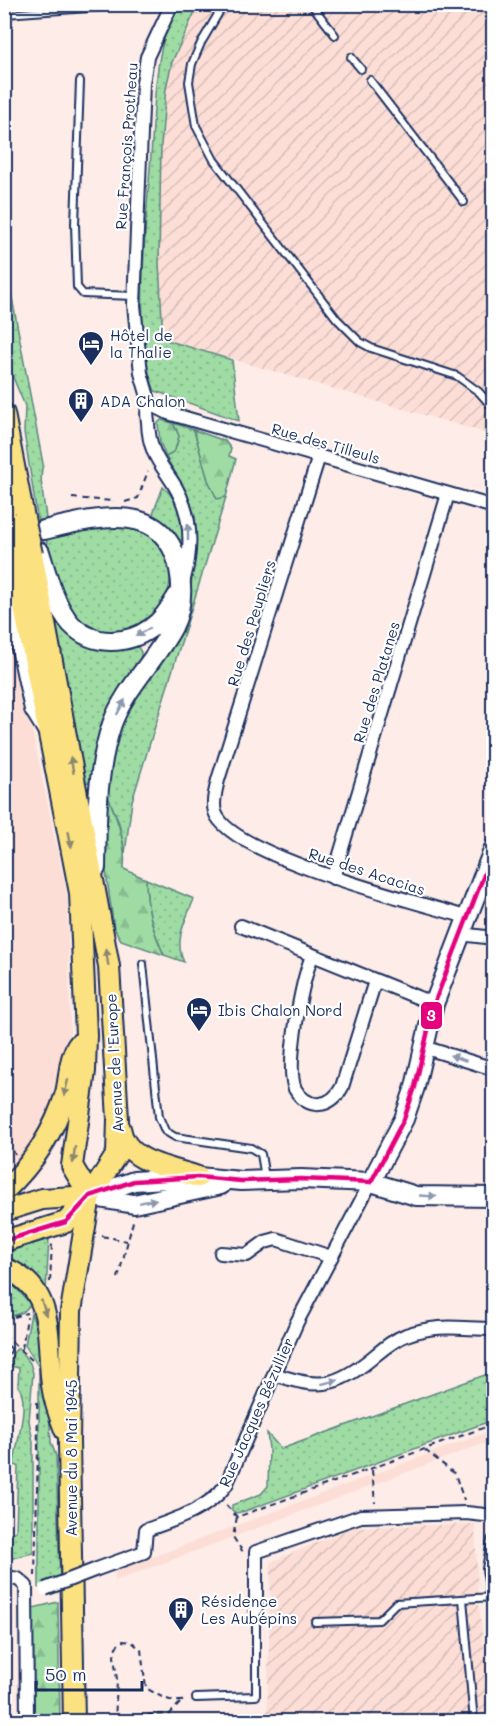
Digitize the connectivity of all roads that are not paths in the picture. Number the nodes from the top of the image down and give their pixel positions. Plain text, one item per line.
1 (145, 4) edge
2 (172, 4) edge
3 (224, 4) edge
4 (311, 4) edge
5 (6, 14) edge
6 (335, 35) dead end
7 (351, 57) dead end
8 (361, 69) dead end
9 (370, 80) dead end
10 (80, 81) dead end
11 (464, 202) dead end
12 (134, 296) junction
13 (150, 404) junction
14 (494, 409) edge
15 (4, 414) edge
16 (319, 456) junction
17 (448, 494) junction
18 (494, 507) edge
19 (11, 515) edge
20 (44, 530) dead end
21 (29, 554) junction
22 (182, 589) junction
23 (4, 599) edge
24 (50, 736) junction
25 (214, 799) joint
26 (494, 848) edge
27 (333, 878) junction
28 (95, 888) junction
29 (241, 926) dead end
30 (463, 926) junction
31 (494, 938) edge
32 (312, 956) junction
33 (143, 964) dead end
34 (375, 981) junction
35 (434, 1004) junction
36 (87, 1035) junction
37 (423, 1047) junction
38 (494, 1069) edge
39 (118, 1119) junction
40 (198, 1177) junction
41 (265, 1180) junction
42 (241, 1181) junction
43 (371, 1182) junction
44 (4, 1191) edge
45 (90, 1196) junction
46 (494, 1197) edge
47 (4, 1211) edge
48 (4, 1241) edge
49 (221, 1253) dead end
50 (331, 1257) junction
51 (4, 1268) edge
52 (494, 1329) edge
53 (274, 1374) junction
54 (69, 1442) junction
55 (494, 1516) edge
56 (494, 1541) edge
57 (4, 1577) edge
58 (36, 1592) junction
59 (493, 1598) edge
60 (463, 1599) junction
61 (256, 1610) joint
62 (315, 1622) dead end
63 (196, 1698) road end
64 (27, 1722) edge
65 (75, 1722) edge
66 (474, 1722) edge

1 - 5 lane
2 - 12 street, Rue François Protheau
3 - 14 lane
4 - 6 lane
7 - 8 lane
9 - 11 lane
10 - 12 lane
12 - 13 street, Rue François Protheau
13 - 16 street, Rue des Tilleuls
22 -> 13 street, Rue François Protheau
15 - 19 main road, Avenue de l'Europe
16 - 17 street, Rue des Tilleuls
16 - 25 street, Rue des Peupliers
17 - 18 street, Rue des Tilleuls
17 - 27 street, Rue des Platanes
19 - 21 main road, Avenue de l'Europe, bridge
20 - 22 street
22 -> 21 street
21 - 24 main road, Avenue de l'Europe
28 -> 21 main road, Avenue de l'Europe
28 -> 22 street
23 - 24 street
24 -> 36 main road, Avenue de l'Europe
25 - 27 street, Rue des Acacias
26 - 30 street, Rue Jacques Bézullier
27 - 30 street, Rue des Acacias
39 -> 28 main road, Avenue de l'Europe
29 - 32 street
30 - 31 street, Rue des Acacias
30 - 35 street, Rue Jacques Bézullier
32 - 34 street
32 - 34 street
33 - 41 lane
34 - 35 street
35 - 37 street, Rue Jacques Bézullier
36 -> 44 main road
36 -> 45 main road, Avenue de l'Europe
38 -> 37 street
37 - 43 street, Rue Jacques Bézullier
39 - 40 main road
39 - 45 main road, Avenue de l'Europe
40 - 42 street
40 - 45 street
41 - 42 street
41 - 43 street
45 -> 42 street
43 -> 46 street
43 - 50 street, Rue Jacques Bézullier
45 - 47 main road
45 - 48 main road
45 - 54 main road, Avenue du 8 Mai 1945
49 - 50 street
50 - 53 street, Rue Jacques Bézullier
51 -> 54 main road
53 -> 52 street
53 - 58 street, Rue Jacques Bézullier, bridge
54 - 65 main road, Avenue du 8 Mai 1945
55 - 61 street
56 - 59 street
57 - 58 street
58 - 64 street
59 - 60 lane
60 - 62 lane
60 - 66 lane
61 - 63 lane

